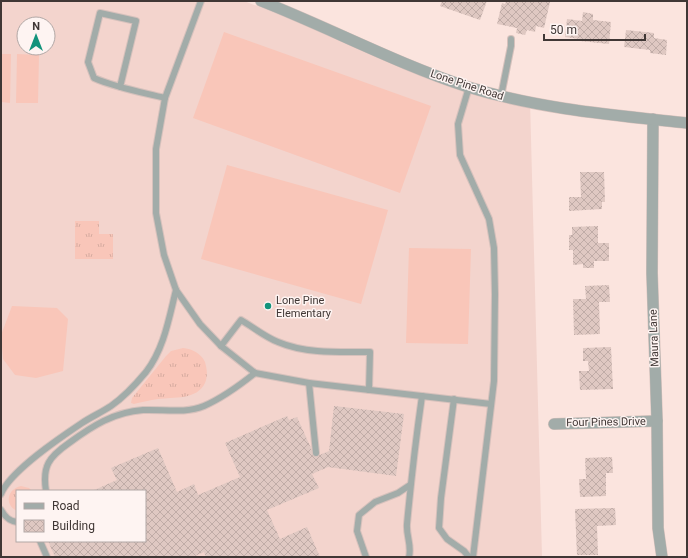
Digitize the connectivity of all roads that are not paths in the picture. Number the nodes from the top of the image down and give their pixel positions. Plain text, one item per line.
1 (201, 1) edge
2 (265, 2) edge
3 (511, 39) dead end
4 (120, 87) junction
5 (469, 87) junction
6 (501, 96) junction
7 (165, 98) junction
8 (653, 119) junction
9 (687, 123) edge
10 (176, 290) junction
11 (220, 346) junction
12 (256, 373) junction
13 (309, 383) junction
14 (369, 390) junction
15 (422, 396) junction
16 (454, 400) junction
17 (491, 404) junction
18 (657, 421) junction
19 (554, 424) dead end
20 (316, 453) dead end
21 (410, 485) junction
22 (46, 490) edge
23 (1, 494) edge
24 (1, 510) edge
25 (16, 522) edge
26 (40, 542) edge
27 (47, 557) edge
28 (366, 557) edge
29 (409, 557) edge
30 (469, 557) edge
31 (473, 557) edge
32 (662, 557) edge

1 - 7 lane
2 - 5 street, Lone Pine Road
3 - 6 lane
4 - 4 lane
4 - 7 lane
5 - 6 street, Lone Pine Road
5 - 17 lane
6 - 8 street, Lone Pine Road
7 - 10 lane
8 - 9 street, Lone Pine Road
8 - 18 street, Maura Lane
10 - 11 lane
10 - 23 lane
11 - 12 lane
11 - 14 lane
12 - 13 lane
12 - 22 lane
13 - 14 lane
13 - 20 lane
14 - 15 lane
15 - 16 lane
15 - 21 lane
16 - 17 lane
16 - 30 lane
17 - 31 lane
18 - 19 street, Four Pines Drive
18 - 32 street, Maura Lane
21 - 28 lane
21 - 29 lane
24 - 25 lane
26 - 27 lane

